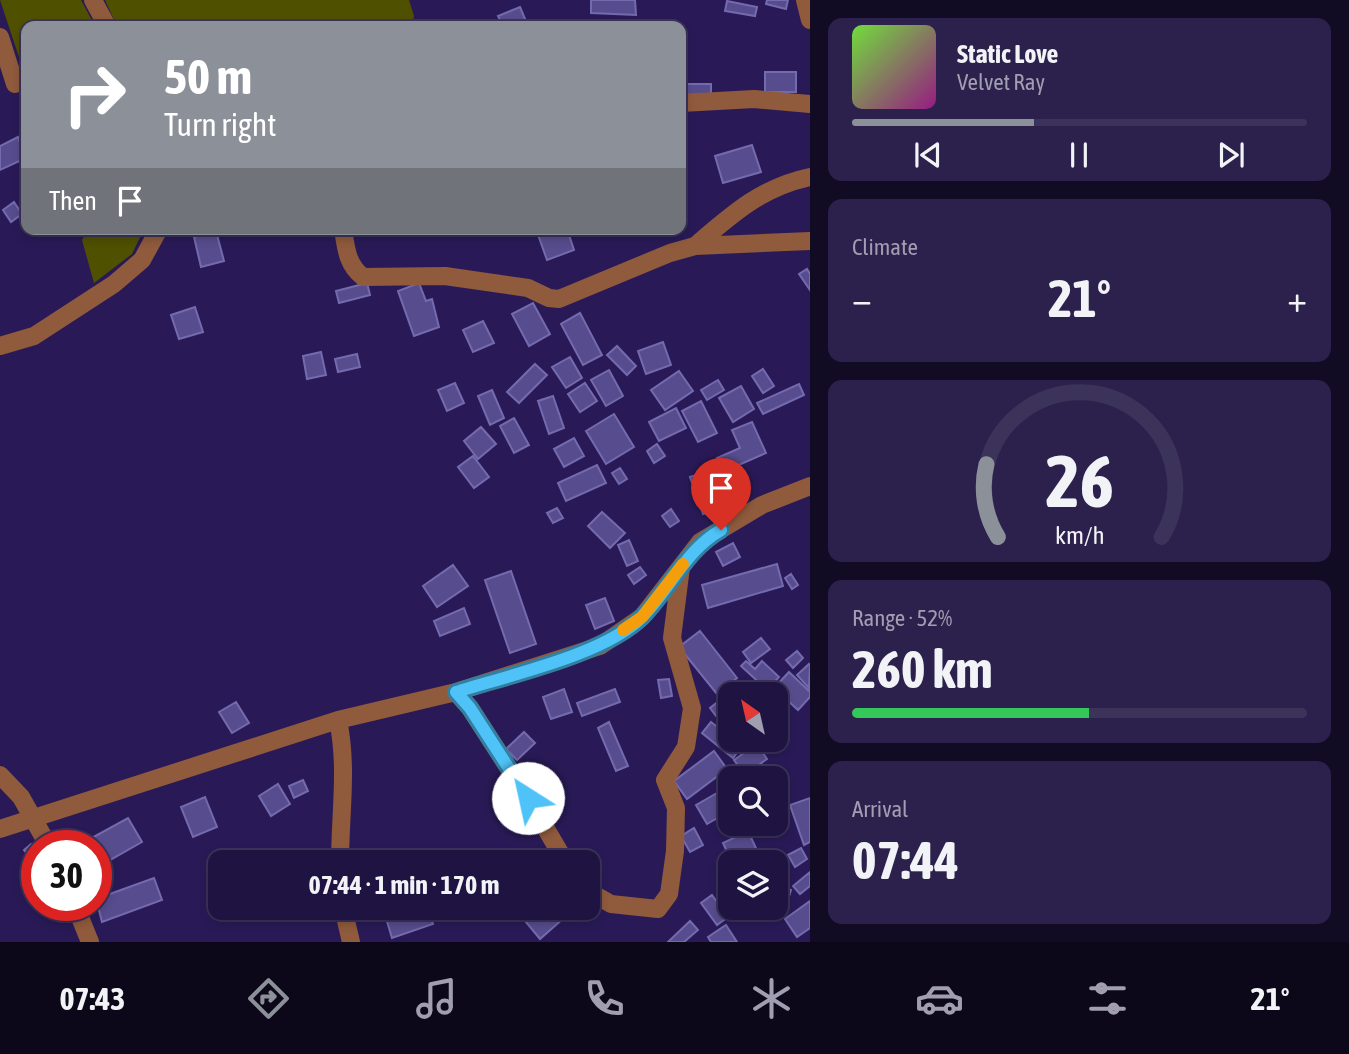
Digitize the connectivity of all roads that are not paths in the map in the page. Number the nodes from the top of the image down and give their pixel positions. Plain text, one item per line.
1 (93, 0) edge
2 (806, 0) edge
3 (810, 20) edge
4 (104, 21) edge
5 (0, 37) edge
6 (15, 84) dead end
7 (686, 103) edge
8 (810, 104) edge
9 (810, 177) edge
10 (156, 235) edge
11 (344, 235) edge
12 (810, 241) edge
13 (695, 246) junction
14 (0, 346) edge
15 (810, 486) edge
16 (681, 567) junction
17 (456, 692) junction
18 (338, 720) junction
19 (0, 775) edge
20 (35, 819) junction
21 (0, 829) edge
22 (40, 830) edge
23 (340, 850) edge
24 (558, 850) edge
25 (600, 898) edge
26 (346, 920) edge
27 (81, 921) edge
28 (90, 942) edge
29 (351, 942) edge

1 - 4 street
2 - 3 street
5 - 6 street
7 - 8 street
9 - 13 street
10 - 14 street
11 - 13 street
12 - 13 street
15 - 16 street
16 - 17 street
16 - 25 street
17 - 18 street
17 - 24 street
18 - 20 street
18 - 23 street
19 - 20 street
20 - 21 street
20 - 22 street
26 - 29 street
27 - 28 street

